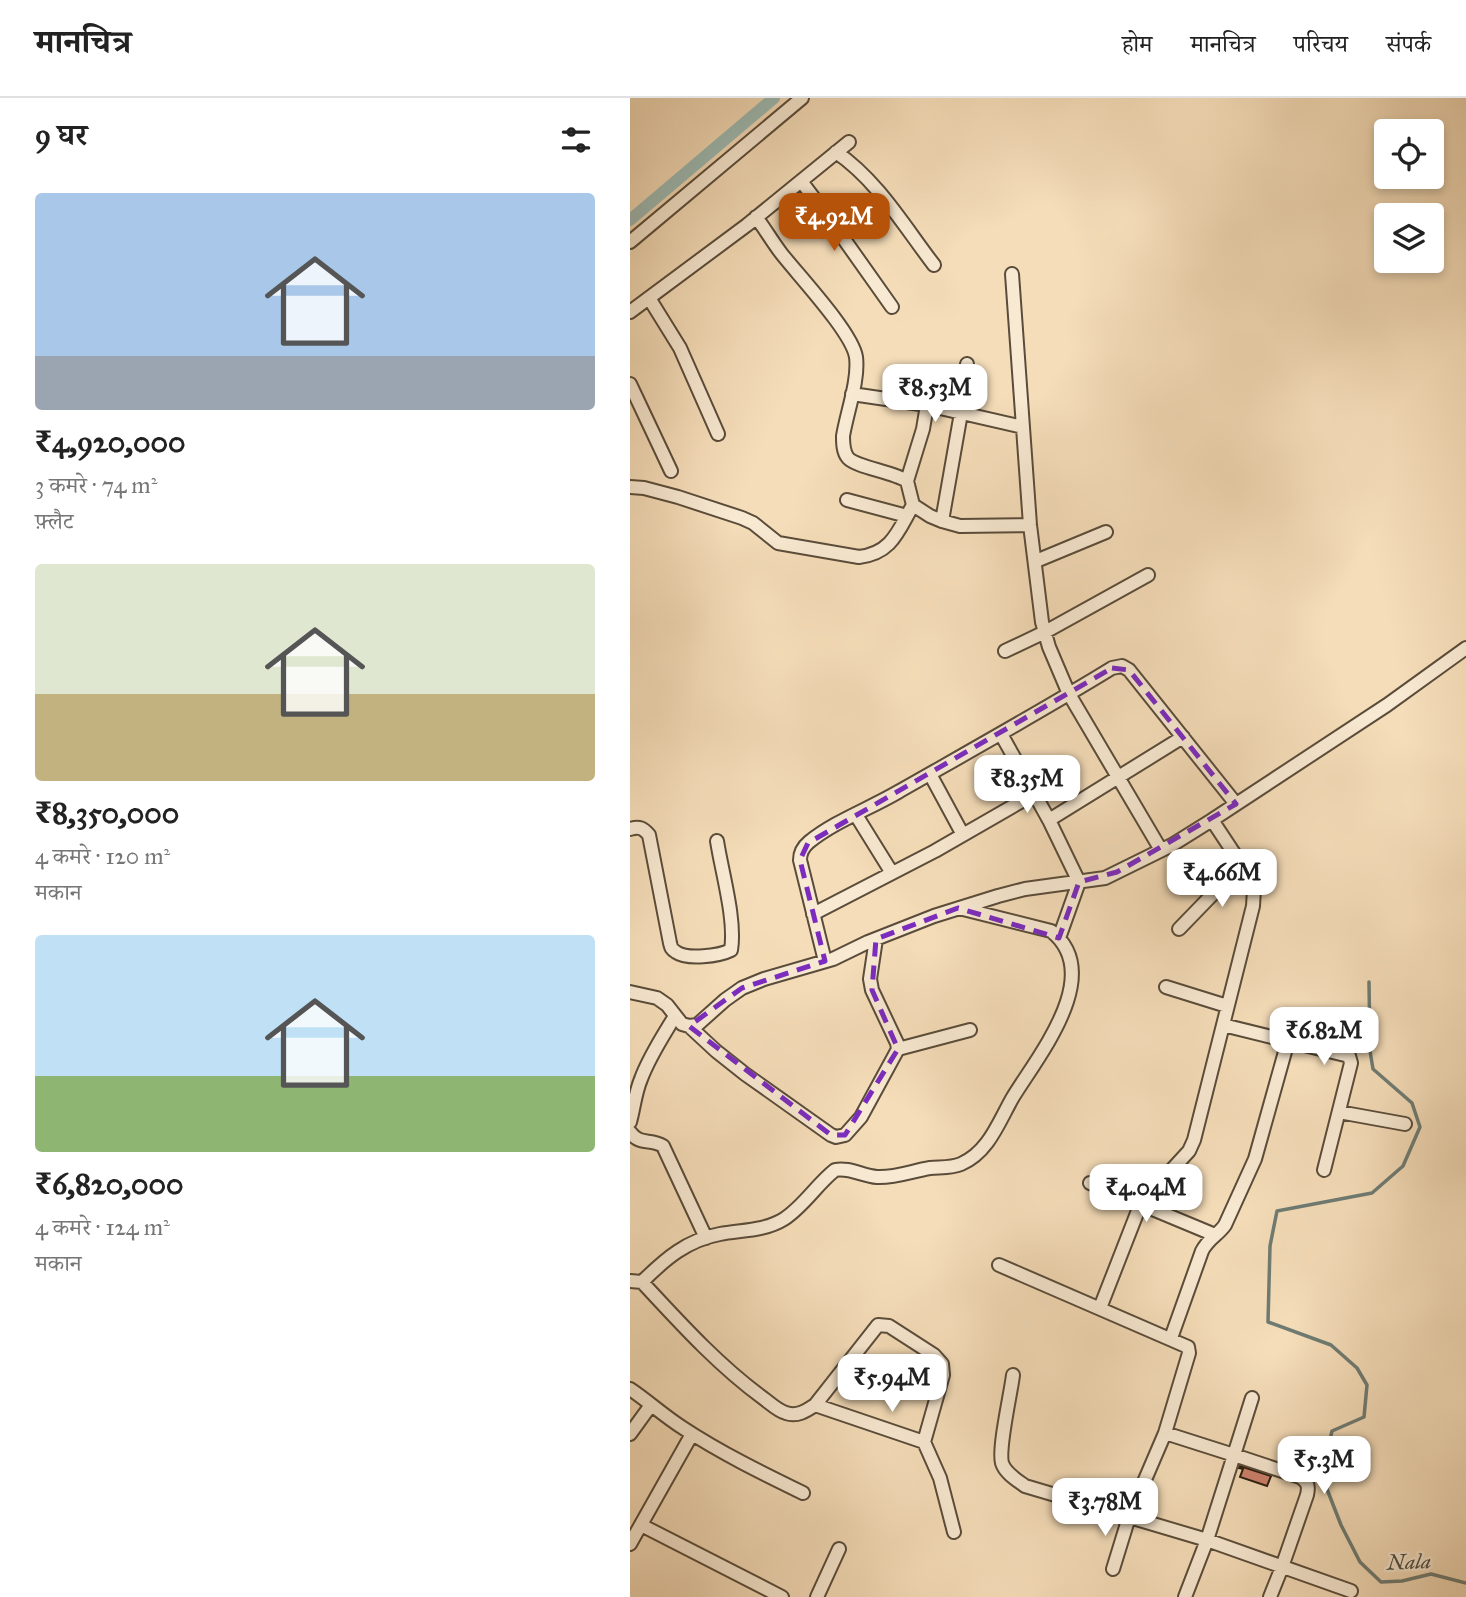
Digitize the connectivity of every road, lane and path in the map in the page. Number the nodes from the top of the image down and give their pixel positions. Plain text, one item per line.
1 (802, 98) edge
2 (849, 142) dead end
3 (836, 152) junction
4 (801, 181) junction
5 (757, 217) junction
6 (630, 242) edge
7 (934, 265) dead end
8 (1012, 274) dead end
9 (649, 298) junction
10 (892, 307) dead end
11 (630, 312) edge
12 (967, 364) dead end
13 (630, 384) edge
14 (852, 394) junction
15 (927, 405) junction
16 (961, 413) junction
17 (1023, 427) junction
18 (718, 434) dead end
19 (671, 471) dead end
20 (907, 481) junction
21 (630, 487) edge
22 (847, 500) dead end
23 (910, 510) junction
24 (942, 522) junction
25 (1030, 525) junction
26 (1106, 532) dead end
27 (1036, 561) junction
28 (1149, 575) dead end
29 (1045, 632) junction
30 (1466, 648) edge
31 (1004, 651) dead end
32 (1069, 694) junction
33 (1001, 734) junction
34 (1183, 737) junction
35 (930, 774) junction
36 (1118, 777) junction
37 (1034, 794) junction
38 (1236, 804) junction
39 (856, 815) junction
40 (1049, 820) junction
41 (1212, 820) junction
42 (630, 829) edge
43 (964, 835) junction
44 (718, 841) dead end
45 (1161, 850) junction
46 (1241, 865) junction
47 (892, 873) junction
48 (1079, 882) junction
49 (958, 908) junction
50 (813, 914) junction
51 (1179, 929) dead end
52 (1059, 937) junction
53 (876, 939) junction
54 (825, 961) junction
55 (1166, 987) dead end
56 (630, 992) edge
57 (1227, 1006) junction
58 (675, 1016) junction
59 (1223, 1025) junction
60 (688, 1026) junction
61 (970, 1030) dead end
62 (1288, 1041) junction
63 (898, 1049) junction
64 (1339, 1112) junction
65 (630, 1122) edge
66 (1405, 1124) dead end
67 (630, 1132) edge
68 (1324, 1170) dead end
69 (1090, 1183) dead end
70 (1147, 1206) junction
71 (1215, 1235) junction
72 (706, 1238) junction
73 (999, 1265) dead end
74 (636, 1281) edge
75 (1100, 1308) junction
76 (1171, 1338) junction
77 (1013, 1375) dead end
78 (630, 1389) edge
79 (1252, 1398) dead end
80 (651, 1405) junction
81 (815, 1405) junction
82 (1166, 1433) junction
83 (630, 1434) edge
84 (692, 1434) junction
85 (924, 1443) junction
86 (1234, 1455) junction
87 (803, 1493) dead end
88 (1129, 1517) junction
89 (641, 1525) junction
90 (954, 1532) dead end
91 (1207, 1540) junction
92 (630, 1544) edge
93 (839, 1549) dead end
94 (1282, 1567) junction
95 (1113, 1569) dead end
96 (1351, 1589) edge
97 (782, 1597) edge
98 (817, 1597) edge
99 (1185, 1597) edge
100 (1270, 1597) edge

1 - 6 street
2 - 3 street
3 - 4 street
3 - 7 street
4 - 5 street
4 - 10 street
5 - 9 street
5 - 14 street
8 - 17 street
9 - 11 street
9 - 18 street
12 - 16 street
13 - 19 street
14 - 15 street
14 - 20 street
15 - 16 street
15 - 20 street
16 - 17 street
16 - 24 street
17 - 25 street
20 - 23 street
21 - 23 street
22 - 23 street
23 - 24 street
24 - 25 street
25 - 27 street
26 - 27 street
27 - 29 street
28 - 29 street
29 - 31 street
29 - 32 street
30 - 38 street
32 - 33 street
32 - 34 street
32 - 36 street
33 - 35 street
33 - 37 street
34 - 36 street
34 - 38 street
35 - 39 street
35 - 43 street
36 - 40 street
36 - 45 street
37 - 40 street
37 - 43 street
38 - 41 street
39 - 47 street
39 - 50 street
40 - 48 street
41 - 45 street
41 - 46 street
42 - 44 street
43 - 47 street
45 - 48 street
46 - 51 street
46 - 57 street
47 - 50 street
48 - 49 street
48 - 52 street
49 - 52 street
49 - 53 street
50 - 54 street
52 - 72 street
53 - 54 street
53 - 63 street
54 - 60 street
55 - 57 street
56 - 58 street
57 - 59 street
58 - 60 street
58 - 65 street
59 - 62 street
59 - 70 street
60 - 63 street
61 - 63 street
62 - 64 street
62 - 71 street
64 - 66 street
64 - 68 street
67 - 72 street
69 - 70 street
70 - 71 street
70 - 75 street
71 - 76 street
72 - 74 street
73 - 75 street
74 - 81 street
75 - 76 street
76 - 82 street
77 - 88 street
78 - 80 street
79 - 86 street
80 - 83 street
80 - 84 street
81 - 85 street
81 - 85 street
82 - 86 street
82 - 88 street
84 - 87 street
84 - 89 street
85 - 90 street
86 - 91 street
86 - 94 street
88 - 91 street
88 - 95 street
89 - 92 street
89 - 97 street
91 - 94 street
91 - 99 street
93 - 98 street
94 - 96 street
94 - 100 street

